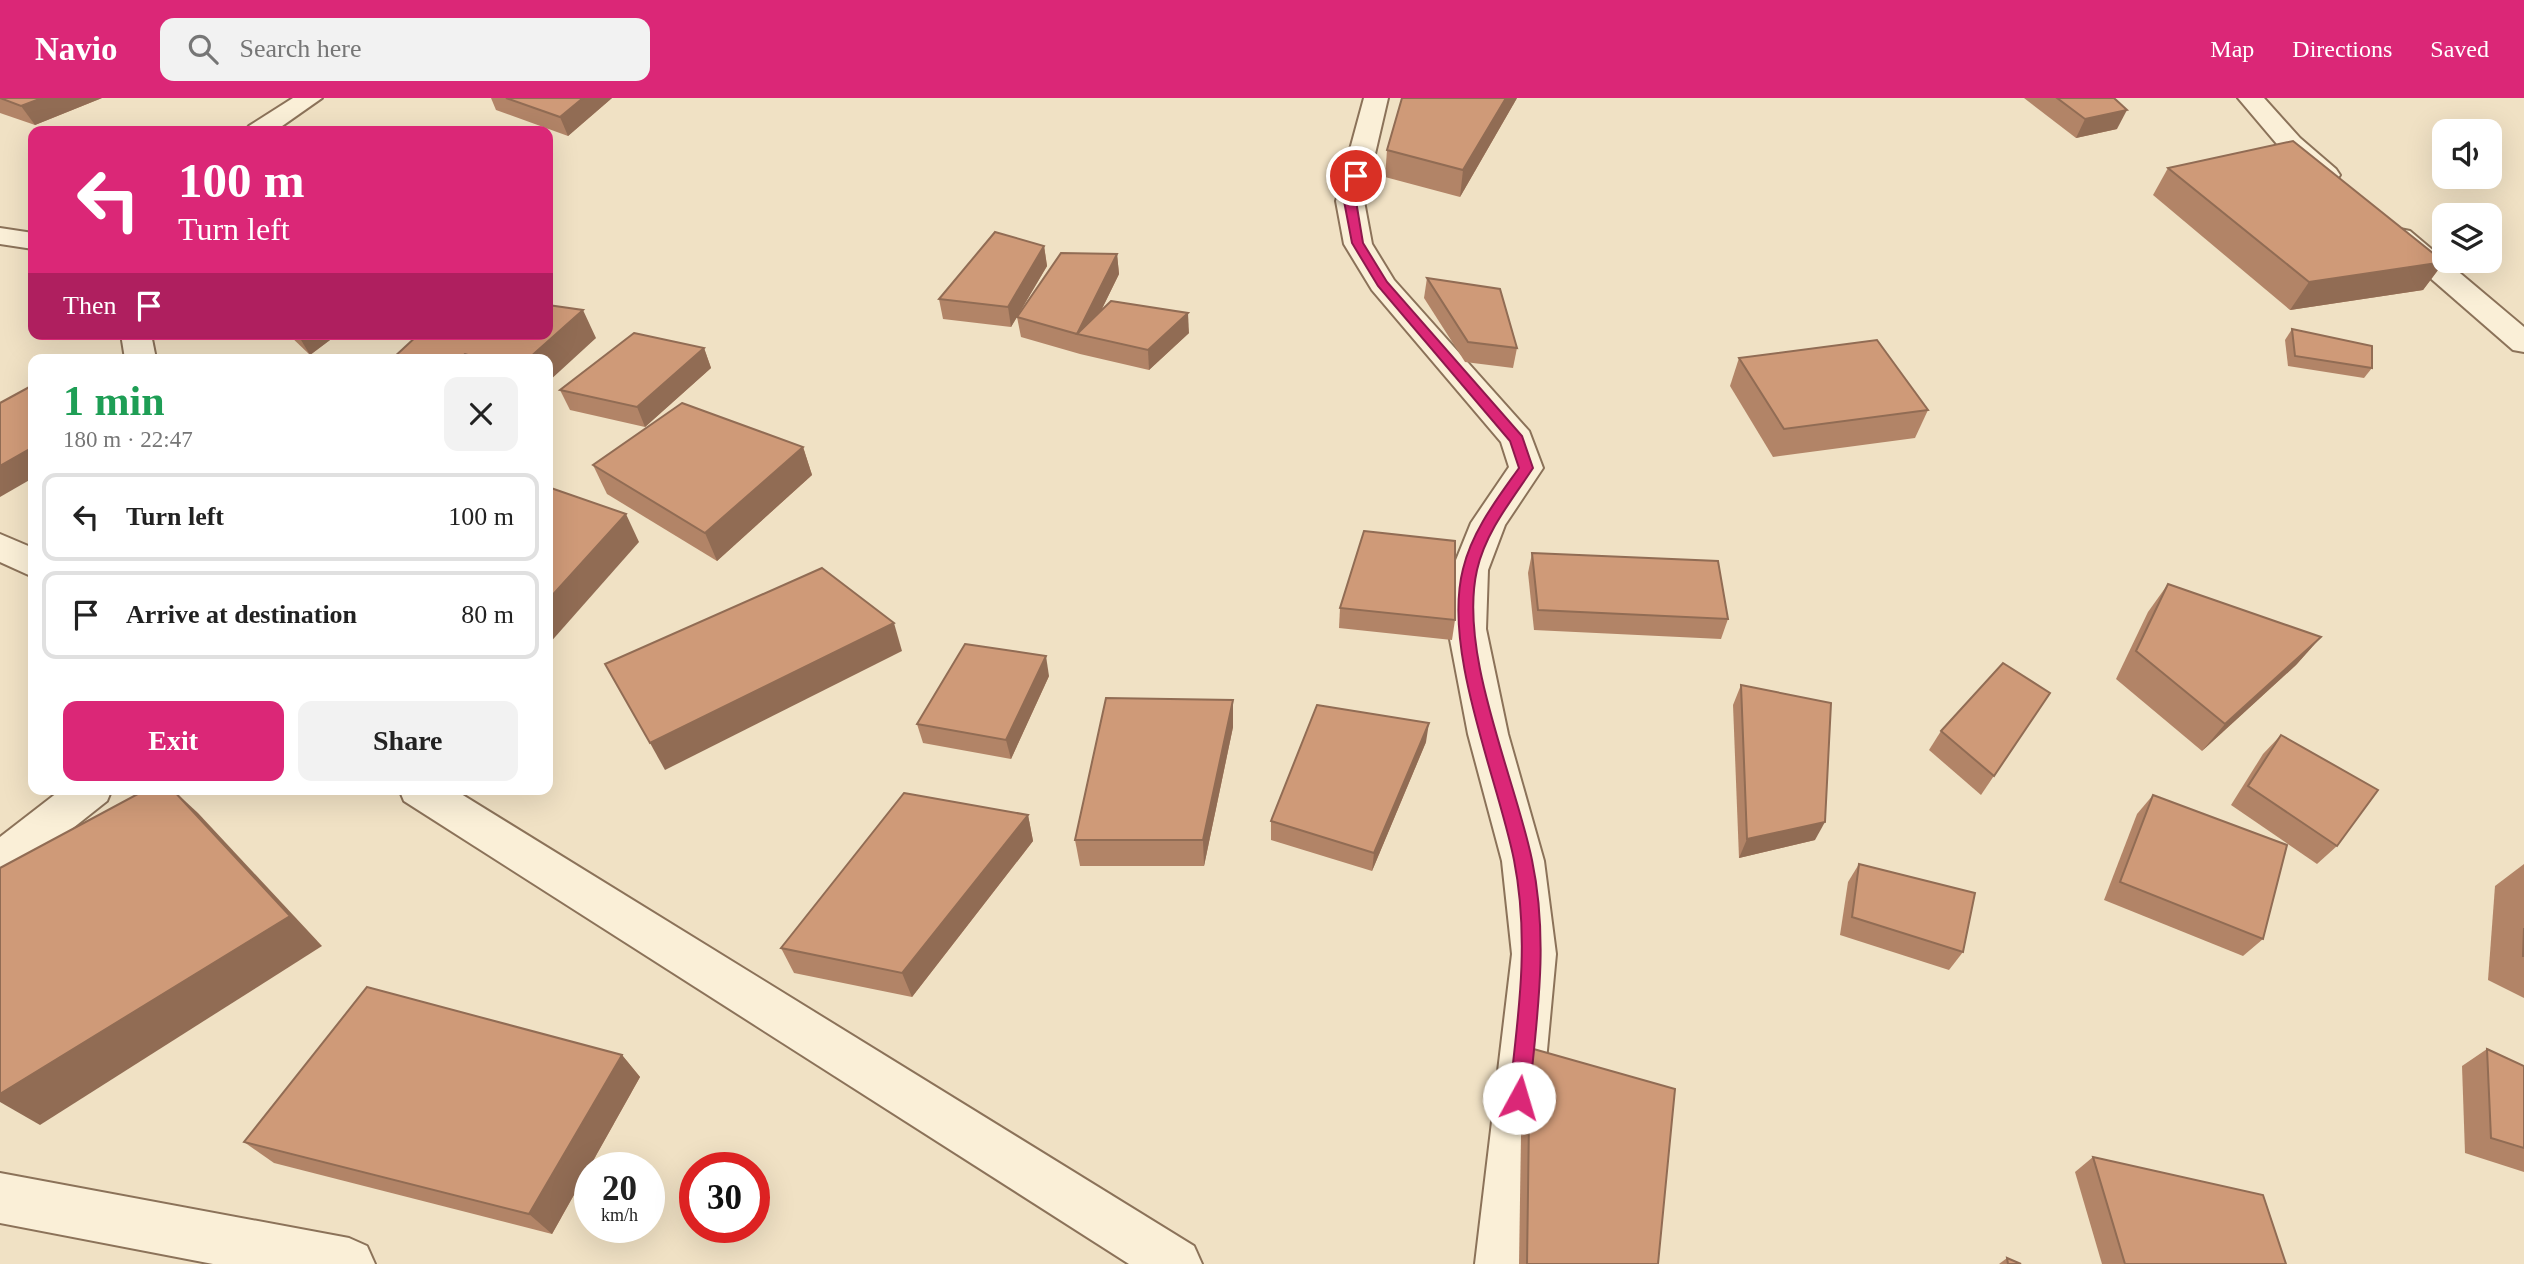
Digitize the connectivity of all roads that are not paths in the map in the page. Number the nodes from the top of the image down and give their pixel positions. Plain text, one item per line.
1 (310, 98) edge
2 (1376, 98) edge
3 (2250, 98) edge
4 (266, 126) edge
5 (2343, 188) edge
6 (2384, 224) edge
7 (0, 236) edge
8 (28, 240) edge
9 (2524, 343) edge
10 (0, 546) edge
11 (28, 561) edge
12 (84, 795) edge
13 (428, 795) edge
14 (0, 861) edge
15 (0, 1198) edge
16 (278, 1258) edge
17 (349, 1264) edge
18 (1176, 1264) edge
19 (1501, 1264) edge

1 - 4 street
2 - 19 street
3 - 5 street
6 - 9 street
7 - 8 street
10 - 11 street
12 - 14 street
13 - 18 street
15 - 16 street
16 - 17 street

